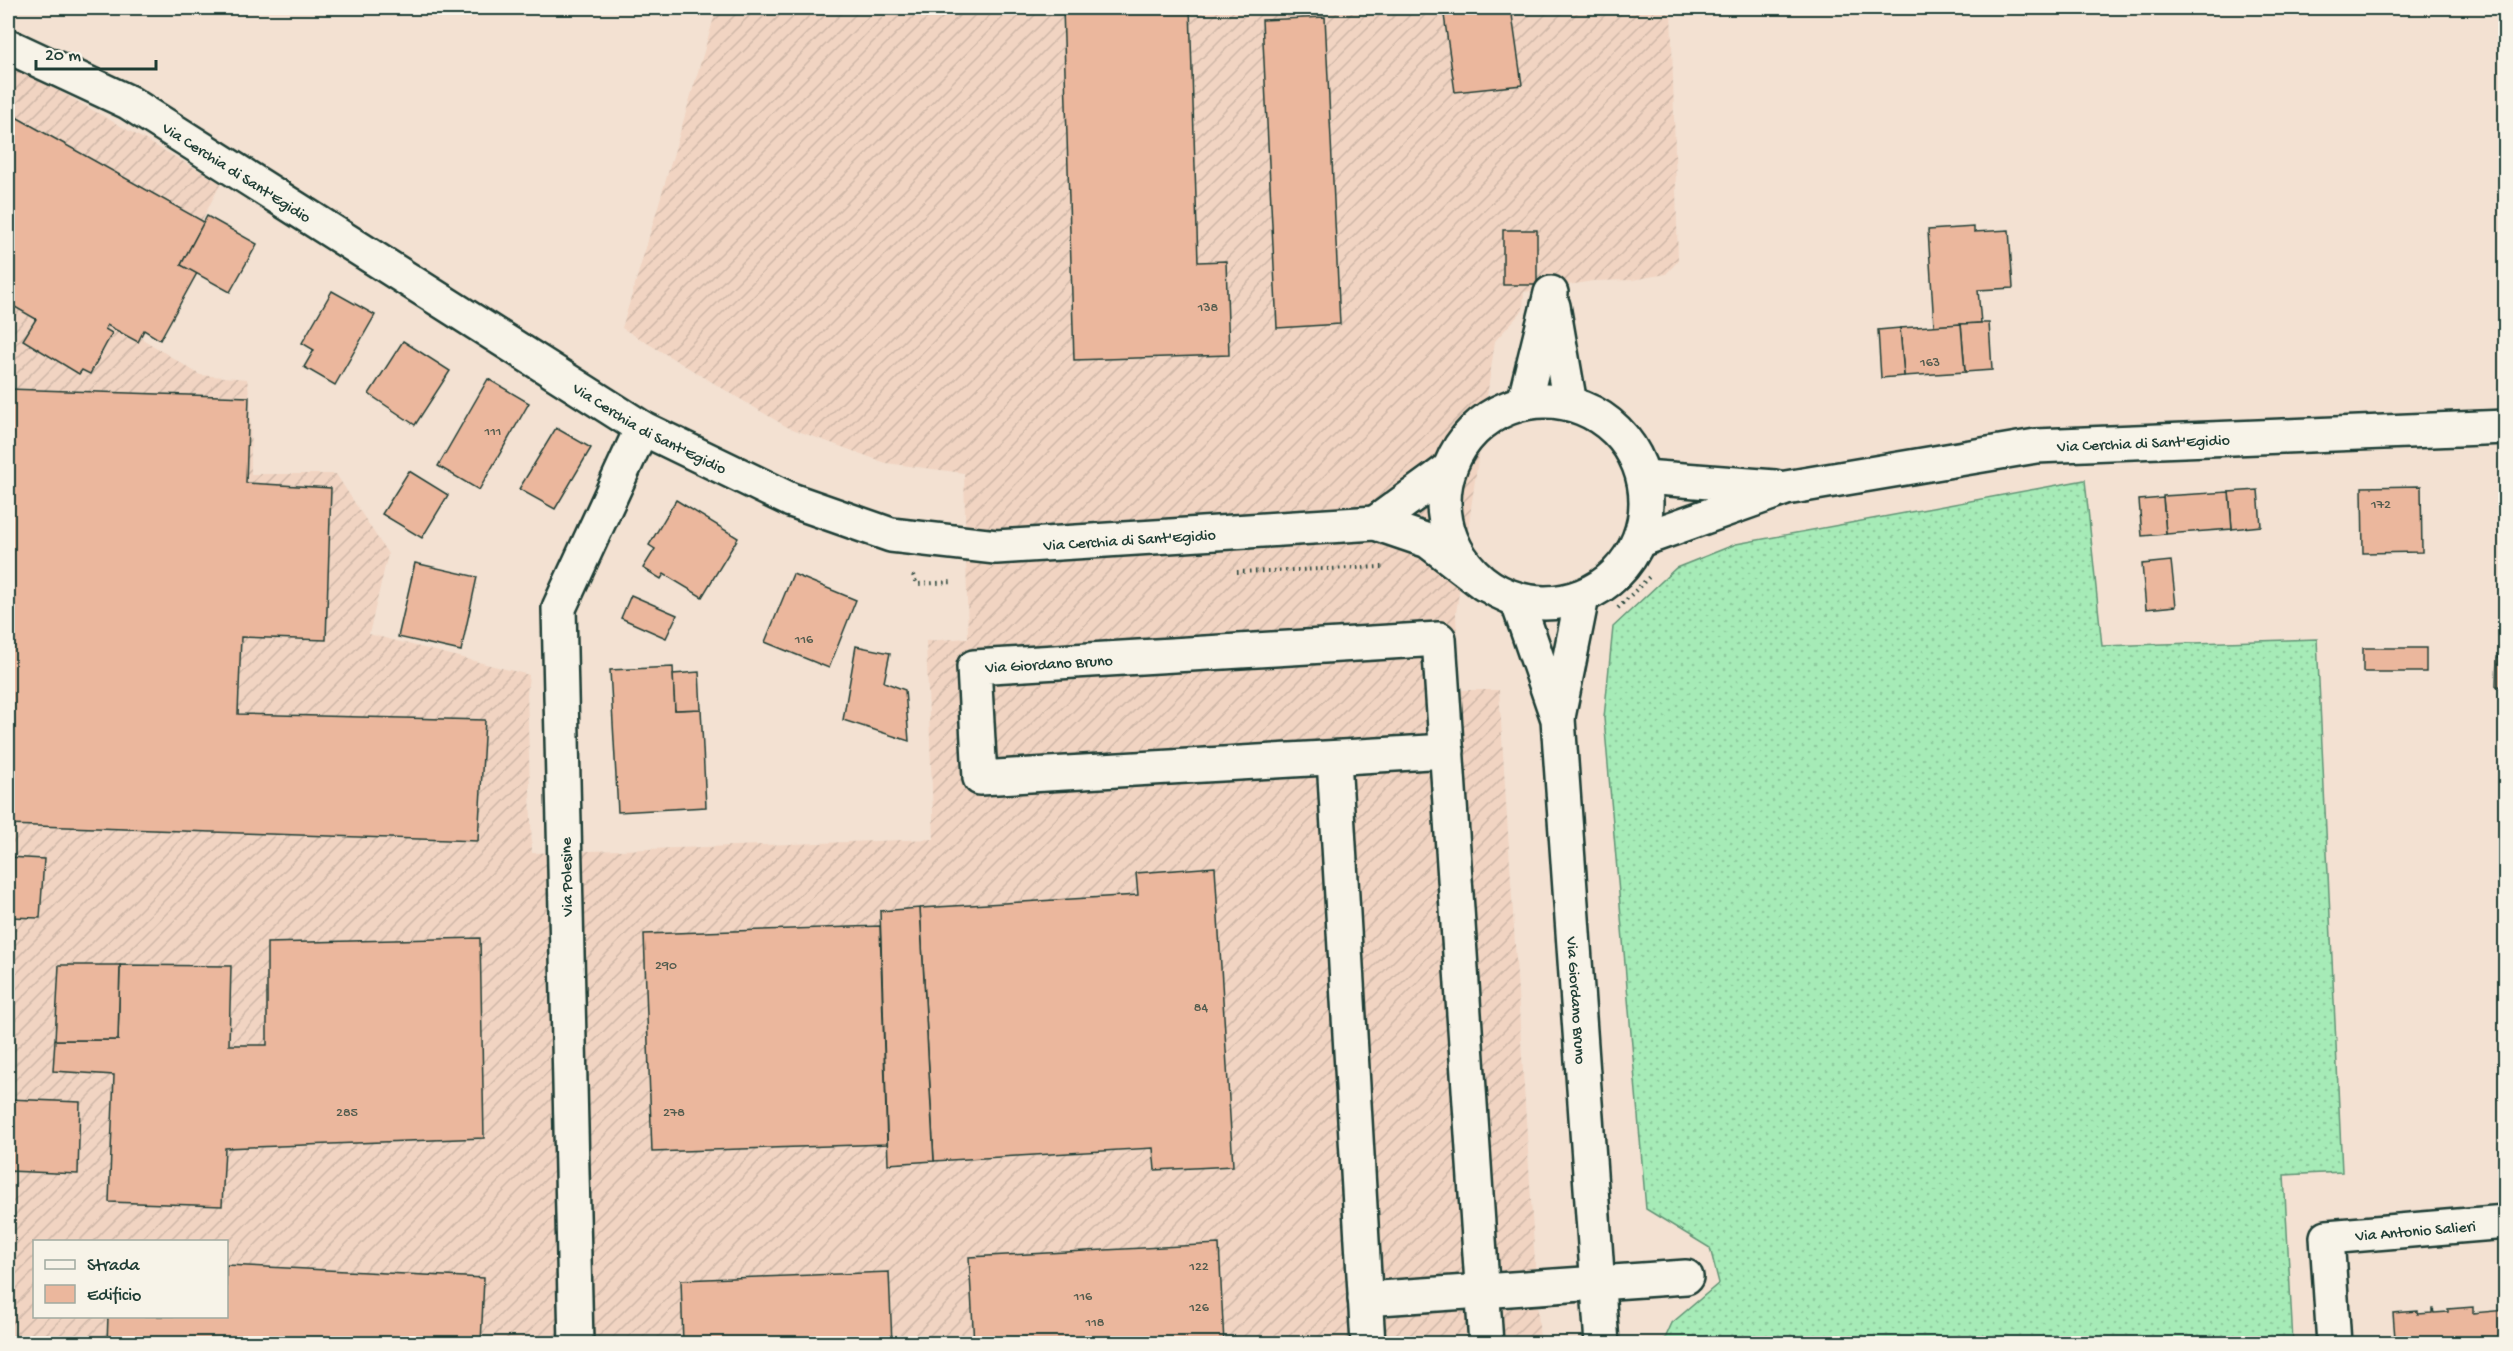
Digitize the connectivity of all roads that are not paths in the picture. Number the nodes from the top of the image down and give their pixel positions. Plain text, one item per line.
1 (8, 46) edge
2 (1524, 403) junction
3 (1570, 404) junction
4 (2505, 427) edge
5 (642, 428) junction
6 (1449, 469) junction
7 (1644, 477) junction
8 (1786, 488) junction
9 (1375, 523) junction
10 (1640, 540) junction
11 (1484, 584) junction
12 (1582, 597) junction
13 (1517, 600) junction
14 (1558, 719) junction
15 (1447, 751) junction
16 (1334, 759) junction
17 (2505, 1222) edge
18 (1686, 1277) dead end
19 (1598, 1283) junction
20 (1483, 1291) junction
21 (1365, 1299) junction
22 (576, 1344) edge
23 (1368, 1344) edge
24 (1486, 1344) edge
25 (1602, 1344) edge
26 (2334, 1344) edge

1 - 5 street, Via Cerchia di Sant'Egidio
2 - 3 street
2 - 3 street
2 - 6 street
3 - 7 street
4 - 8 street, Via Cerchia di Sant'Egidio
5 - 9 street, Via Cerchia di Sant'Egidio
5 - 22 street, Via Polesine
6 - 9 street
6 - 11 street
7 - 8 street, Via Cerchia di Sant'Egidio
7 - 10 street
8 - 10 street, Via Cerchia di Sant'Egidio
9 - 11 street, Via Cerchia di Sant'Egidio
10 - 12 street
11 - 13 street
12 - 13 street
12 - 14 street, Via Giordano Bruno
13 - 14 street, Via Giordano Bruno
14 - 19 street, Via Giordano Bruno
15 - 16 street, Via Giordano Bruno
15 - 16 street, Via Giordano Bruno
15 - 20 street, Via Giordano Bruno
16 - 21 street
17 - 26 street, Via Antonio Salieri
18 - 19 street
19 - 20 street
19 - 25 street, Via Giordano Bruno
20 - 21 street
20 - 24 street, Via Giordano Bruno
21 - 23 street

